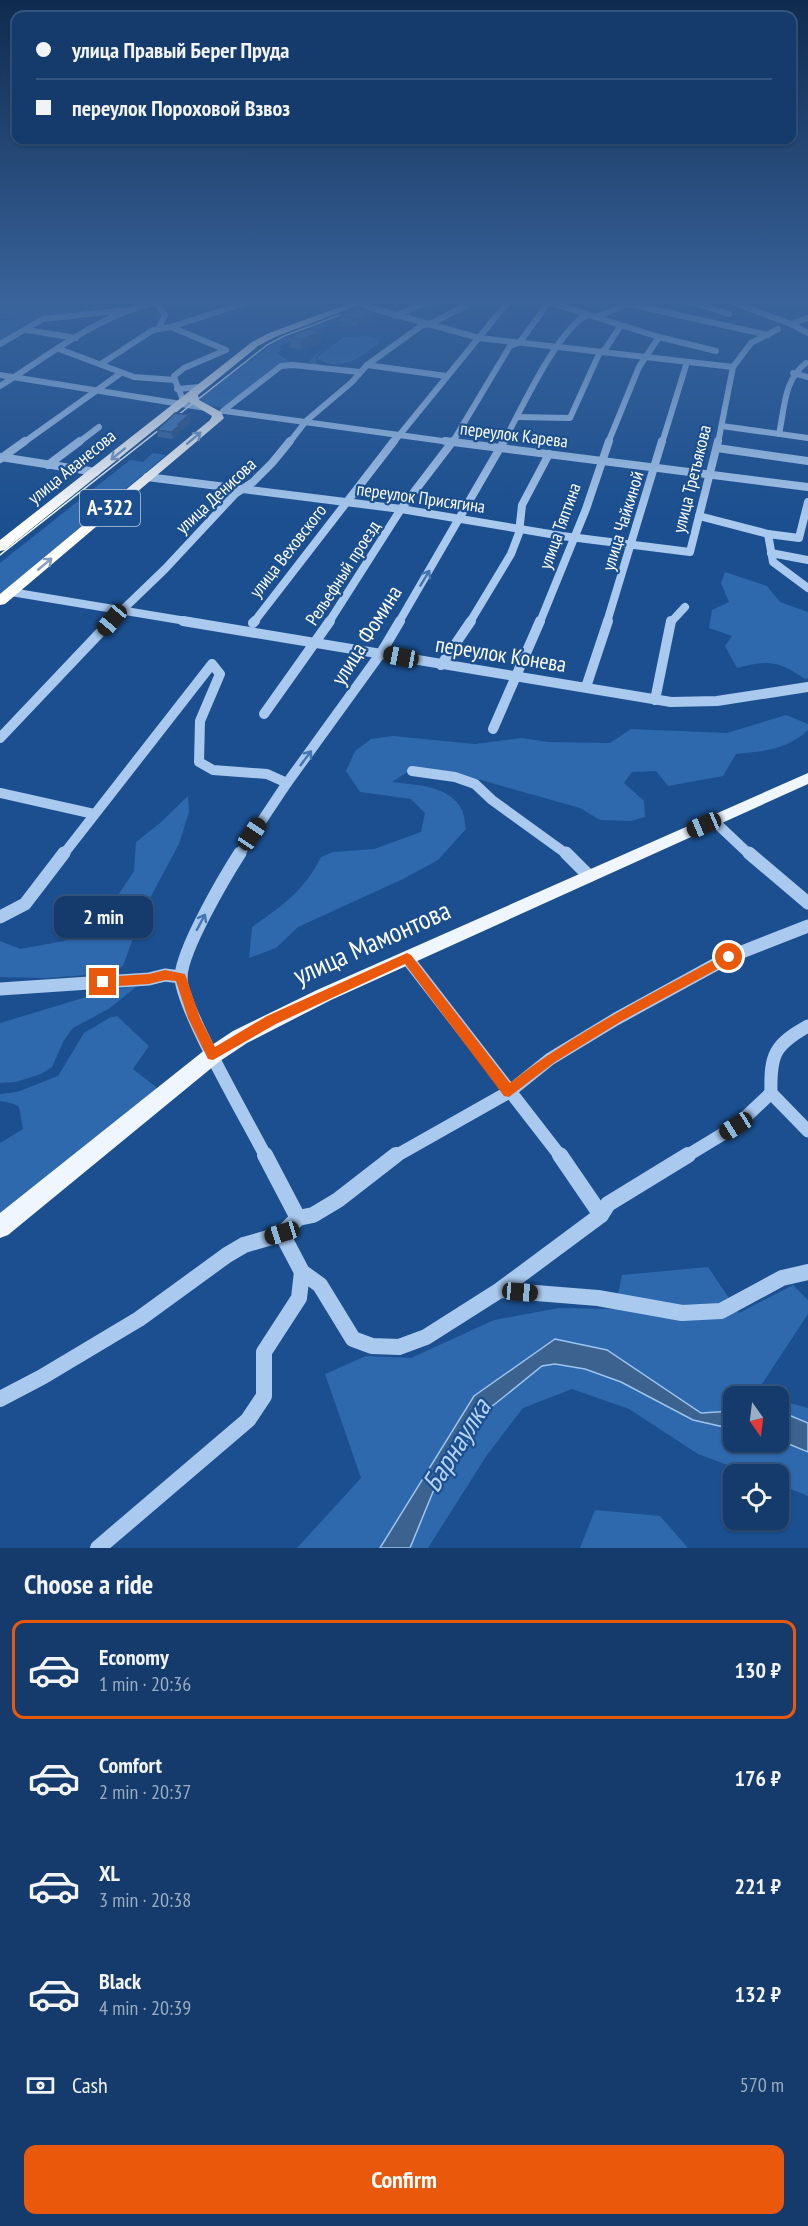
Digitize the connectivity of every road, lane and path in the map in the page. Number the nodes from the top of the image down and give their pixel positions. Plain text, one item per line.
1 (2, 375) edge
2 (118, 375) edge
3 (130, 375) edge
4 (175, 375) edge
5 (215, 375) edge
6 (267, 375) edge
7 (357, 375) edge
8 (441, 375) edge
9 (492, 375) edge
10 (542, 375) edge
11 (591, 375) edge
12 (636, 375) edge
13 (683, 375) edge
14 (732, 375) edge
15 (792, 375) edge
16 (446, 376) joint
17 (16, 377) junction
18 (175, 380) junction
19 (0, 386) edge
20 (177, 389) junction
21 (196, 390) junction
22 (97, 391) junction
23 (182, 402) junction
24 (216, 411) junction
25 (517, 417) junction
26 (306, 421) junction
27 (723, 426) junction
28 (99, 427) dead end
29 (779, 434) junction
30 (399, 435) junction
31 (808, 438) edge
32 (452, 442) junction
33 (500, 448) junction
34 (717, 448) junction
35 (549, 454) junction
36 (1, 457) edge
37 (808, 460) edge
38 (601, 461) junction
39 (48, 465) junction
40 (655, 468) junction
41 (96, 472) junction
42 (709, 474) junction
43 (147, 477) junction
44 (808, 487) edge
45 (240, 489) junction
46 (808, 502) edge
47 (347, 503) junction
48 (401, 509) junction
49 (699, 516) junction
50 (460, 519) junction
51 (519, 528) junction
52 (768, 534) junction
53 (572, 537) junction
54 (631, 542) junction
55 (0, 547) edge
56 (690, 552) joint
57 (771, 554) junction
58 (808, 560) edge
59 (808, 588) edge
60 (11, 592) junction
61 (0, 601) edge
62 (685, 607) dead end
63 (120, 610) junction
64 (253, 623) dead end
65 (316, 643) junction
66 (381, 653) junction
67 (441, 665) junction
68 (518, 676) junction
69 (586, 687) junction
70 (808, 687) edge
71 (655, 700) junction
72 (264, 714) dead end
73 (493, 729) dead end
74 (0, 738) edge
75 (412, 771) dead end
76 (808, 778) edge
77 (287, 783) junction
78 (0, 793) edge
79 (94, 814) junction
80 (714, 821) junction
81 (589, 876) junction
82 (808, 903) edge
83 (0, 917) edge
84 (808, 926) edge
85 (407, 958) junction
86 (181, 977) junction
87 (0, 989) edge
88 (808, 1026) edge
89 (213, 1055) junction
90 (509, 1092) junction
91 (771, 1093) junction
92 (808, 1131) edge
93 (601, 1215) junction
94 (298, 1218) junction
95 (0, 1227) edge
96 (282, 1233) junction
97 (302, 1272) junction
98 (808, 1272) edge
99 (500, 1290) junction
100 (0, 1399) edge
101 (98, 1548) edge

1 - 17 street
2 - 22 street
3 - 18 street
4 - 18 street
5 - 21 highway, улица Аванесова / А-322
6 - 24 street
7 - 26 street, улица Денисова
8 - 16 street
9 - 32 street, Рельефный проезд
10 - 25 street, улица Фомина
11 - 25 street
12 - 38 street, улица Тяптина
13 - 40 street, улица Чайкиной
14 - 27 street, улица Третьякова
15 - 29 street
16 - 30 street, улица Веховского
17 - 19 street
17 - 22 street
18 - 20 street
20 - 21 street
20 - 23 street
21 - 23 highway, улица Аванесова / А-322
21 - 24 highway
22 - 23 street
22 - 36 street
23 - 24 street, переулок Карева
23 -> 41 highway, улица Аванесова / А-322
24 - 26 street, переулок Карева
43 -> 24 highway, А-322
25 - 33 street, улица Фомина
26 - 30 street, переулок Карева
26 - 45 street, улица Денисова
27 - 29 street
27 - 34 street, улица Третьякова
28 - 39 street
29 - 31 street
30 - 32 street, переулок Карева
30 - 47 street, улица Веховского
32 - 33 street, переулок Карева
32 - 48 street, Рельефный проезд
33 - 35 street, переулок Карева
33 - 50 street, улица Фомина
34 - 37 street
34 - 42 street, улица Третьякова
35 - 38 street, переулок Карева
35 - 51 street
36 - 39 street
38 - 40 street, переулок Карева
38 - 53 street, улица Тяптина
39 - 41 street
40 - 42 street, переулок Карева
40 - 54 street, улица Чайкиной
41 - 55 highway, улица Аванесова / А-322
42 - 44 street, переулок Карева
42 - 49 street, улица Третьякова
43 - 45 street, переулок Присягина
60 -> 43 highway, А-322
45 - 47 street, переулок Присягина
45 - 63 street, улица Денисова
46 - 52 street
47 - 48 street, переулок Присягина
47 - 64 street, улица Веховского
48 - 50 street, переулок Присягина
48 - 65 street, Рельефный проезд
49 - 52 street
49 - 56 street, улица Третьякова
50 - 51 street, переулок Присягина
66 -> 50 street, улица Фомина
51 - 53 street, переулок Присягина
51 - 67 street
52 - 57 street
53 - 54 street, переулок Присягина
53 - 68 street, улица Тяптина
54 - 56 street, переулок Присягина
54 - 69 street, улица Чайкиной
57 - 58 street
57 - 59 street
60 - 61 highway, А-322
60 - 63 street, переулок Конева
62 - 71 street
63 - 65 street, переулок Конева
63 - 74 street, улица Денисова
65 - 66 street, переулок Конева
65 - 72 street, Рельефный проезд
66 - 67 street, переулок Конева
77 -> 66 street, улица Фомина
67 - 68 street, переулок Конева
68 - 69 street, переулок Конева
68 - 73 street, улица Тяптина
69 - 71 street, переулок Конева
70 - 71 street, переулок Конева
75 - 81 street
76 - 80 main road, улица Мамонтова
77 - 79 street
86 -> 77 street, улица Фомина
78 - 79 street
79 - 83 street
80 - 81 main road, улица Мамонтова
80 - 82 street
81 - 85 main road, улица Мамонтова
84 - 90 street
85 - 89 main road, улица Мамонтова
85 - 90 street
86 - 87 street
86 - 89 street
88 - 91 street
89 - 94 street
89 - 95 main road, улица Мамонтова
90 - 93 street
90 - 94 street
91 - 92 street
91 - 93 street
93 - 99 street
94 - 96 street
96 - 97 street
96 - 100 street
97 - 99 street
97 - 101 street
98 - 99 street

